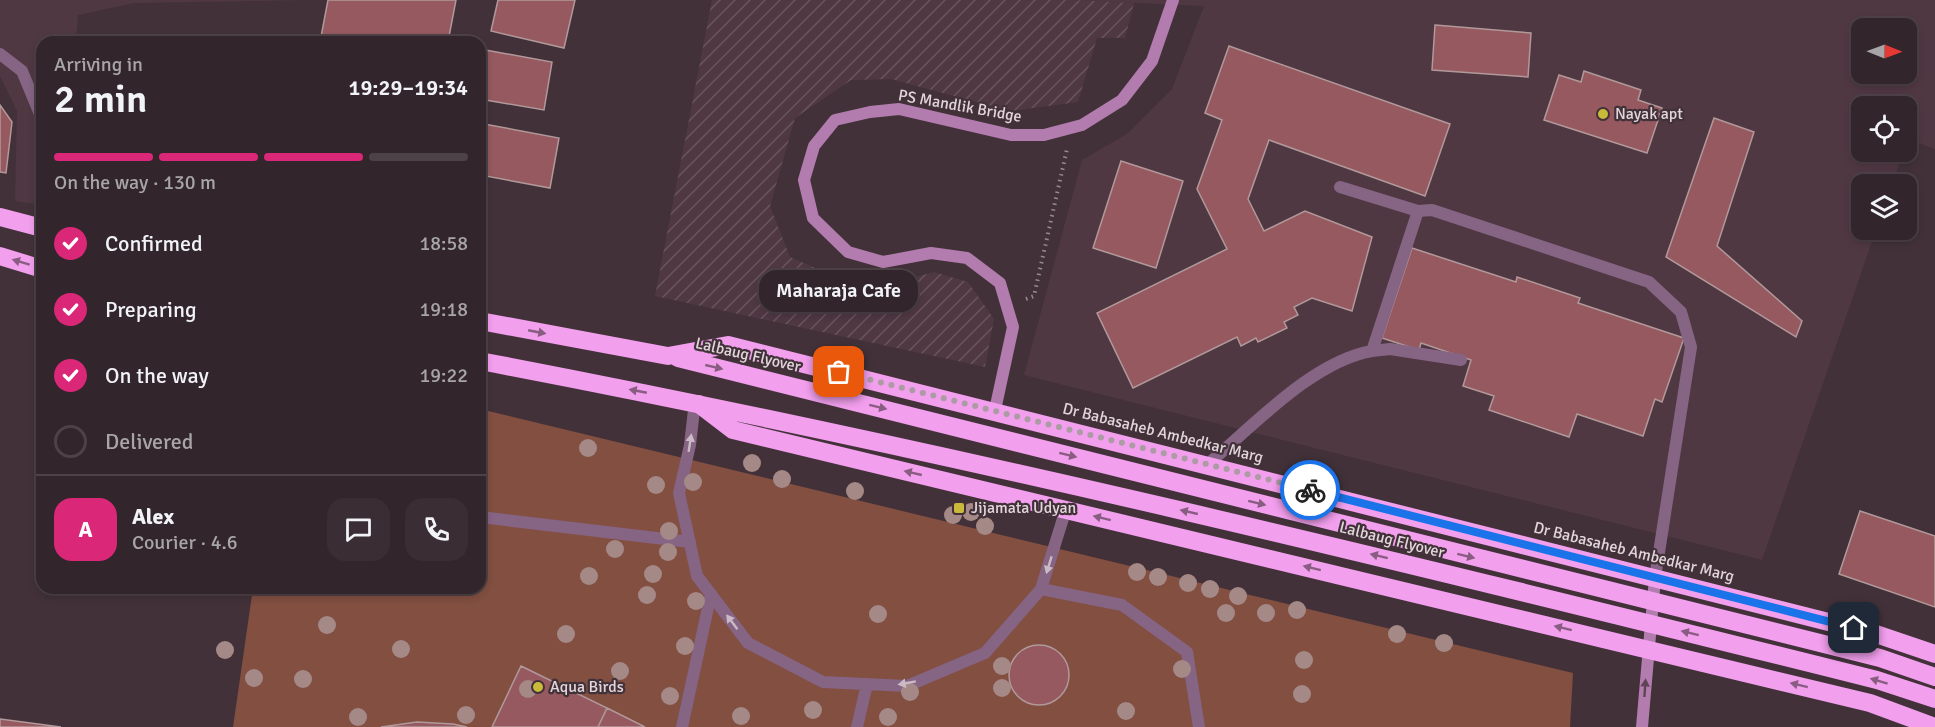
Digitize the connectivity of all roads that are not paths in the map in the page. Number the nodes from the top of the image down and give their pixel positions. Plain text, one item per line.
1 (1173, 0) edge
2 (0, 54) edge
3 (36, 105) edge
4 (1340, 187) dead end
5 (1418, 211) junction
6 (0, 217) edge
7 (36, 226) edge
8 (0, 256) edge
9 (36, 267) edge
10 (486, 322) edge
11 (1372, 351) junction
12 (668, 356) junction
13 (1461, 360) dead end
14 (486, 362) edge
15 (695, 401) junction
16 (994, 410) junction
17 (1208, 464) junction
18 (1066, 509) junction
19 (486, 518) edge
20 (690, 542) junction
21 (1655, 578) junction
22 (1041, 589) junction
23 (711, 594) junction
24 (1647, 648) junction
25 (1935, 654) edge
26 (1935, 677) edge
27 (867, 684) junction
28 (1935, 699) edge
29 (682, 727) edge
30 (857, 727) edge
31 (1199, 727) edge
32 (1642, 727) edge
33 (1935, 727) edge

1 - 16 street, PS Mandlik Bridge
2 - 3 lane
4 - 5 lane
5 - 11 lane
5 - 21 lane
6 - 7 highway
9 -> 8 highway
10 -> 12 highway, Dr Babasaheb Ambedkar Marg
11 - 13 lane
11 - 17 lane
12 - 16 highway, Dr Babasaheb Ambedkar Marg
12 -> 26 highway, Lalbaug Flyover
15 -> 14 highway, Lalbaug Flyover
18 -> 15 highway
20 -> 15 lane
28 -> 15 highway, Lalbaug Flyover
16 - 17 highway, Dr Babasaheb Ambedkar Marg
17 - 21 highway, Dr Babasaheb Ambedkar Marg
18 -> 22 lane
24 -> 18 highway
19 - 20 lane
20 - 23 lane
21 - 24 street
21 - 25 highway, Dr Babasaheb Ambedkar Marg
22 -> 27 lane
22 - 31 lane
27 -> 23 lane
23 - 29 lane
32 -> 24 street
33 -> 24 highway
27 - 30 lane

